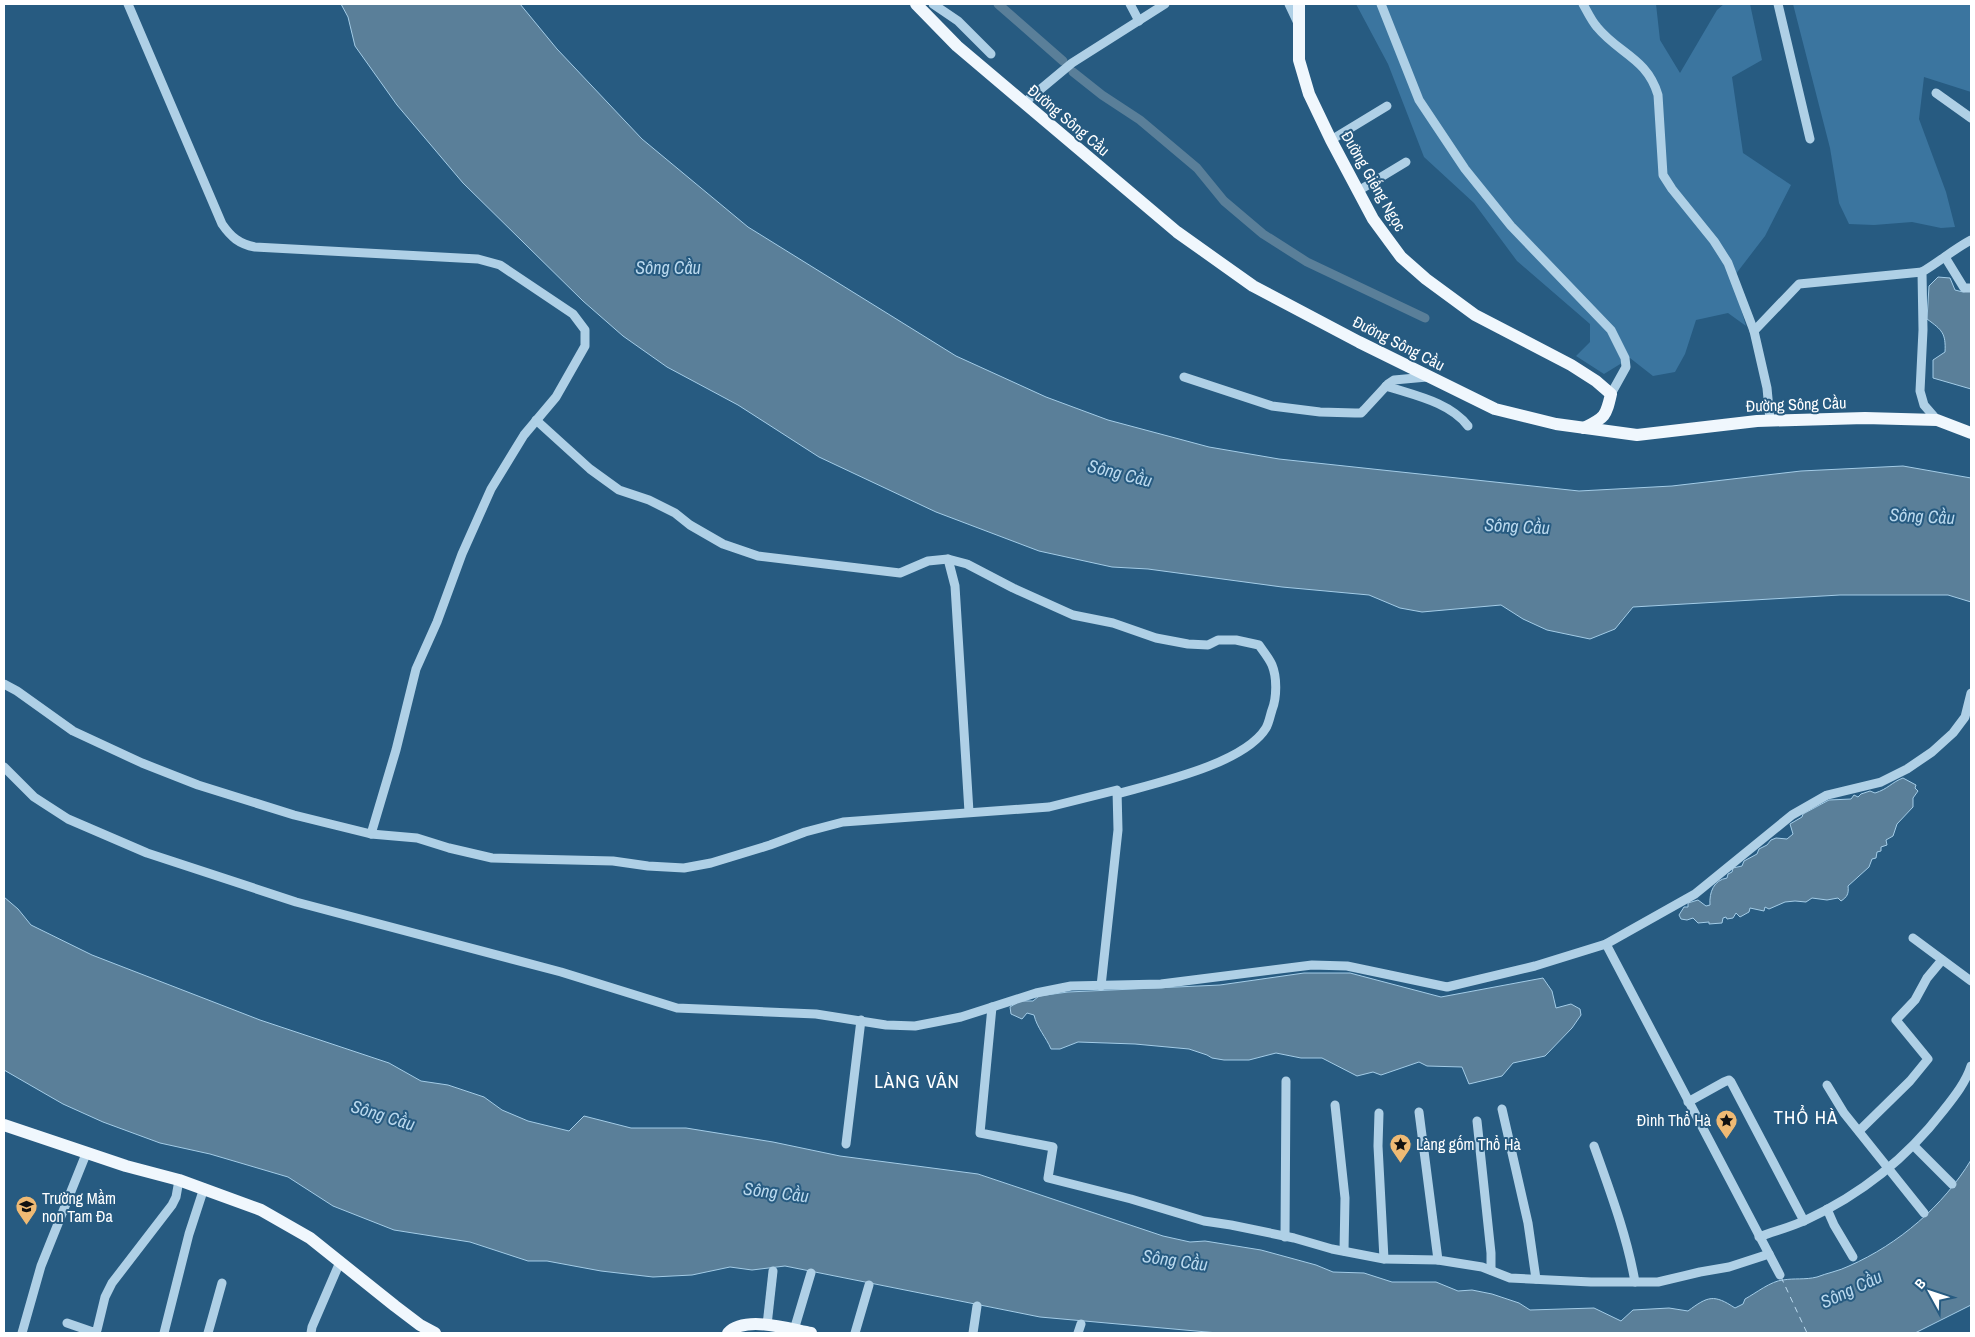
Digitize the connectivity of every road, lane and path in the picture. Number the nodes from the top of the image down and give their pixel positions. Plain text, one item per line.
1 (128, 4) edge
2 (916, 4) edge
3 (933, 4) edge
4 (1130, 4) edge
5 (1165, 4) edge
6 (1289, 4) edge
7 (1299, 4) edge
8 (1381, 4) edge
9 (1583, 4) edge
10 (1778, 4) edge
11 (1139, 21) junction
12 (1299, 24) junction
13 (991, 54) dead end
14 (1936, 93) dead end
15 (1024, 103) junction
16 (1388, 106) dead end
17 (1971, 118) edge
18 (1810, 139) dead end
19 (1331, 140) junction
20 (1406, 162) dead end
21 (1358, 191) junction
22 (1971, 240) edge
23 (1945, 257) junction
24 (1922, 272) junction
25 (1971, 288) edge
26 (1754, 331) junction
27 (1429, 376) junction
28 (1184, 377) dead end
29 (1386, 386) junction
30 (1611, 394) junction
31 (536, 420) junction
32 (1770, 420) junction
33 (1937, 420) junction
34 (1468, 426) dead end
35 (1584, 428) junction
36 (1971, 433) edge
37 (948, 559) junction
38 (4, 684) edge
39 (1971, 693) edge
40 (4, 767) edge
41 (1117, 794) junction
42 (970, 812) junction
43 (371, 834) junction
44 (1913, 938) dead end
45 (1606, 944) junction
46 (1942, 960) junction
47 (1971, 981) edge
48 (1101, 986) junction
49 (992, 1008) junction
50 (861, 1020) junction
51 (1971, 1066) edge
52 (1286, 1080) dead end
53 (1828, 1085) dead end
54 (1688, 1102) junction
55 (1335, 1105) dead end
56 (1502, 1109) dead end
57 (1418, 1112) dead end
58 (1378, 1113) dead end
59 (1477, 1121) dead end
60 (4, 1125) edge
61 (1859, 1132) junction
62 (846, 1144) dead end
63 (1594, 1146) dead end
64 (1914, 1146) junction
65 (86, 1154) junction
66 (1888, 1170) junction
67 (179, 1180) junction
68 (1952, 1184) dead end
69 (204, 1188) junction
70 (1827, 1209) junction
71 (1924, 1213) dead end
72 (1804, 1221) junction
73 (1285, 1236) junction
74 (1760, 1237) junction
75 (1344, 1251) junction
76 (1769, 1254) junction
77 (1853, 1257) dead end
78 (1384, 1259) junction
79 (1438, 1260) junction
80 (340, 1262) junction
81 (1491, 1270) junction
82 (773, 1271) dead end
83 (811, 1273) dead end
84 (1780, 1275) dead end
85 (1536, 1279) junction
86 (222, 1282) dead end
87 (1635, 1282) junction
88 (869, 1285) dead end
89 (977, 1306) dead end
90 (67, 1323) dead end
91 (767, 1325) junction
92 (794, 1330) junction
93 (22, 1333) edge
94 (164, 1333) edge
95 (208, 1333) edge
96 (311, 1333) edge
97 (435, 1333) edge
98 (728, 1333) edge
99 (811, 1333) edge
100 (855, 1333) edge
101 (973, 1333) edge

1 - 31 street
2 - 15 main road, Đường Sông Cầu
3 - 13 street
4 - 11 street
5 - 11 street
6 - 12 street
7 - 12 main road, Đường Giếng Ngọc
8 - 30 street
9 - 26 street
10 - 18 street
11 - 15 street
12 - 19 main road, Đường Giếng Ngọc
14 - 17 street
15 - 27 main road, Đường Sông Cầu
16 - 19 street
19 - 21 main road, Đường Giếng Ngọc
20 - 21 street
21 - 30 main road, Đường Giếng Ngọc
22 - 23 street
23 - 24 street
23 - 25 street
24 - 26 street
24 - 33 street
26 - 32 street
27 - 29 street
27 - 35 main road, Đường Sông Cầu
28 - 29 street
29 - 34 street
30 - 35 main road
31 - 37 street
31 - 43 street
32 - 33 main road, Đường Sông Cầu
32 - 35 main road, Đường Sông Cầu
33 - 36 main road, Đường Sông Cầu
37 - 41 street
37 - 42 street
38 - 43 street
39 - 45 street
40 - 50 street
41 - 42 street
41 - 48 street
42 - 43 street
44 - 46 street
45 - 48 street
45 - 54 street
46 - 47 street
46 - 61 street
48 - 49 street
49 - 50 street
49 - 73 street
50 - 62 street
51 - 64 street
52 - 73 street
53 - 61 street
54 - 72 street
54 - 74 street
55 - 75 street
56 - 85 street
57 - 79 street
58 - 78 street
59 - 81 street
60 - 65 main road
61 - 66 street
63 - 87 street
64 - 66 street
64 - 68 street
65 - 67 main road
65 - 93 street
66 - 70 street
66 - 71 street
67 - 69 main road
67 - 90 street
69 - 80 main road
69 - 94 street
70 - 72 street
70 - 77 street
72 - 74 street
73 - 75 street
74 - 76 street
75 - 78 street
76 - 84 street
76 - 87 street
78 - 79 street
79 - 81 street
80 - 96 street
80 - 97 main road
81 - 85 street
82 - 91 street
83 - 92 street
85 - 87 street
86 - 95 street
88 - 100 street
89 - 101 street
91 - 92 main road
91 - 98 main road
92 - 99 main road

